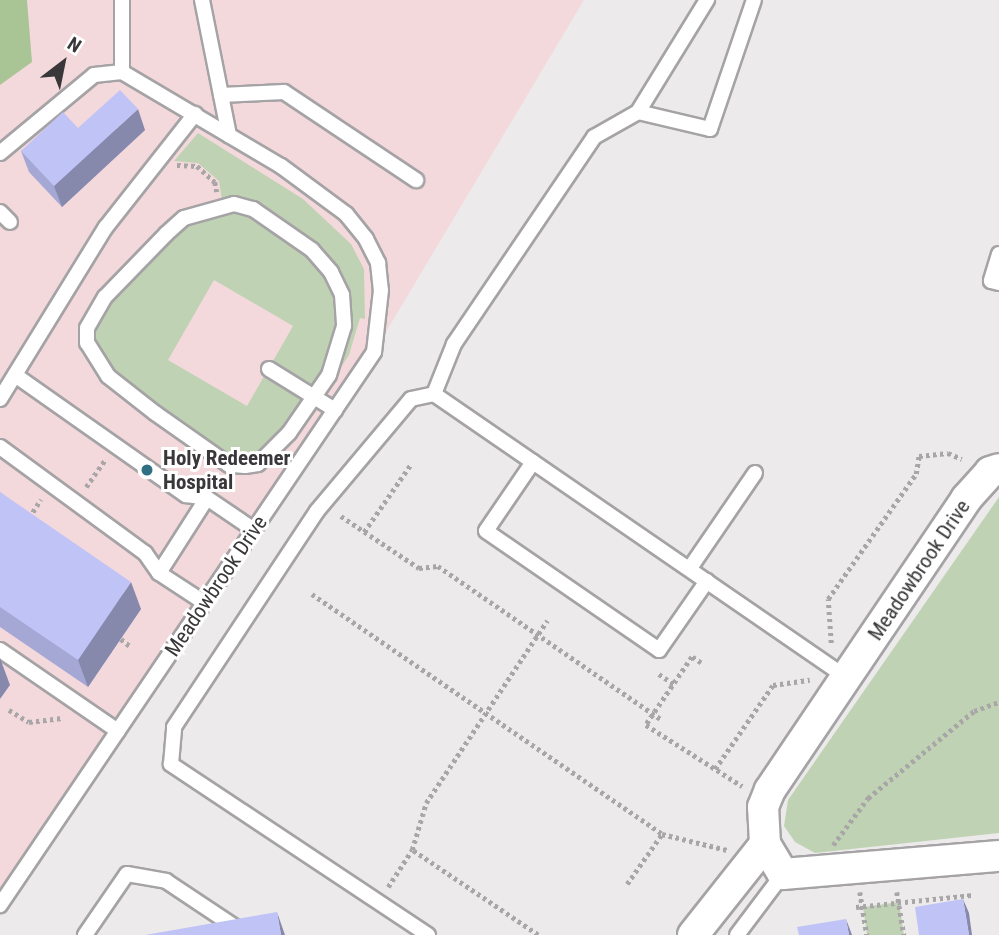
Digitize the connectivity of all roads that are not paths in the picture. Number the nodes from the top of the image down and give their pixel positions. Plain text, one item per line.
1 (122, 0) edge
2 (202, 0) edge
3 (708, 0) edge
4 (754, 0) edge
5 (122, 72) junction
6 (221, 95) junction
7 (638, 112) junction
8 (195, 114) junction
9 (229, 135) junction
10 (1, 151) edge
11 (416, 180) dead end
12 (999, 254) edge
13 (999, 283) edge
14 (269, 369) dead end
15 (15, 375) junction
16 (434, 394) junction
17 (314, 397) junction
18 (0, 399) edge
19 (335, 410) junction
20 (0, 447) edge
21 (533, 462) junction
22 (999, 469) edge
23 (755, 473) dead end
24 (207, 498) junction
25 (254, 530) junction
26 (690, 568) junction
27 (159, 573) junction
28 (707, 581) junction
29 (205, 603) junction
30 (0, 650) edge
31 (847, 678) junction
32 (118, 731) junction
33 (760, 850) junction
34 (999, 856) edge
35 (783, 874) junction
36 (0, 905) edge
37 (253, 931) edge
38 (85, 935) edge
39 (428, 935) edge
40 (693, 935) edge
41 (737, 935) edge

1 - 5 lane
2 - 6 lane
3 - 7 lane
4 - 7 lane
5 - 8 lane, Meadowbrook Drive
5 - 10 lane
6 - 9 lane
6 - 11 lane
7 - 16 lane
8 - 9 lane, Meadowbrook Drive
8 - 15 lane
9 - 19 lane, Meadowbrook Drive
12 - 13 lane
14 - 17 lane
15 - 18 lane
15 - 24 lane
16 - 21 lane
16 - 39 lane
17 - 17 lane
17 - 19 lane
19 - 25 lane, Meadowbrook Drive
20 - 27 lane
21 - 26 lane
21 - 28 lane
22 - 31 street, Meadowbrook Drive
23 - 26 lane
24 - 25 lane
24 - 27 lane
25 - 29 lane, Meadowbrook Drive
26 - 28 lane
27 - 29 lane
28 - 31 lane
29 - 32 lane, Meadowbrook Drive
30 - 32 lane
31 - 33 street, Meadowbrook Drive
32 - 36 lane, Meadowbrook Drive
33 - 35 street, Meadowbrook Drive
33 - 40 street
34 - 35 street
35 - 41 lane
37 - 38 lane

